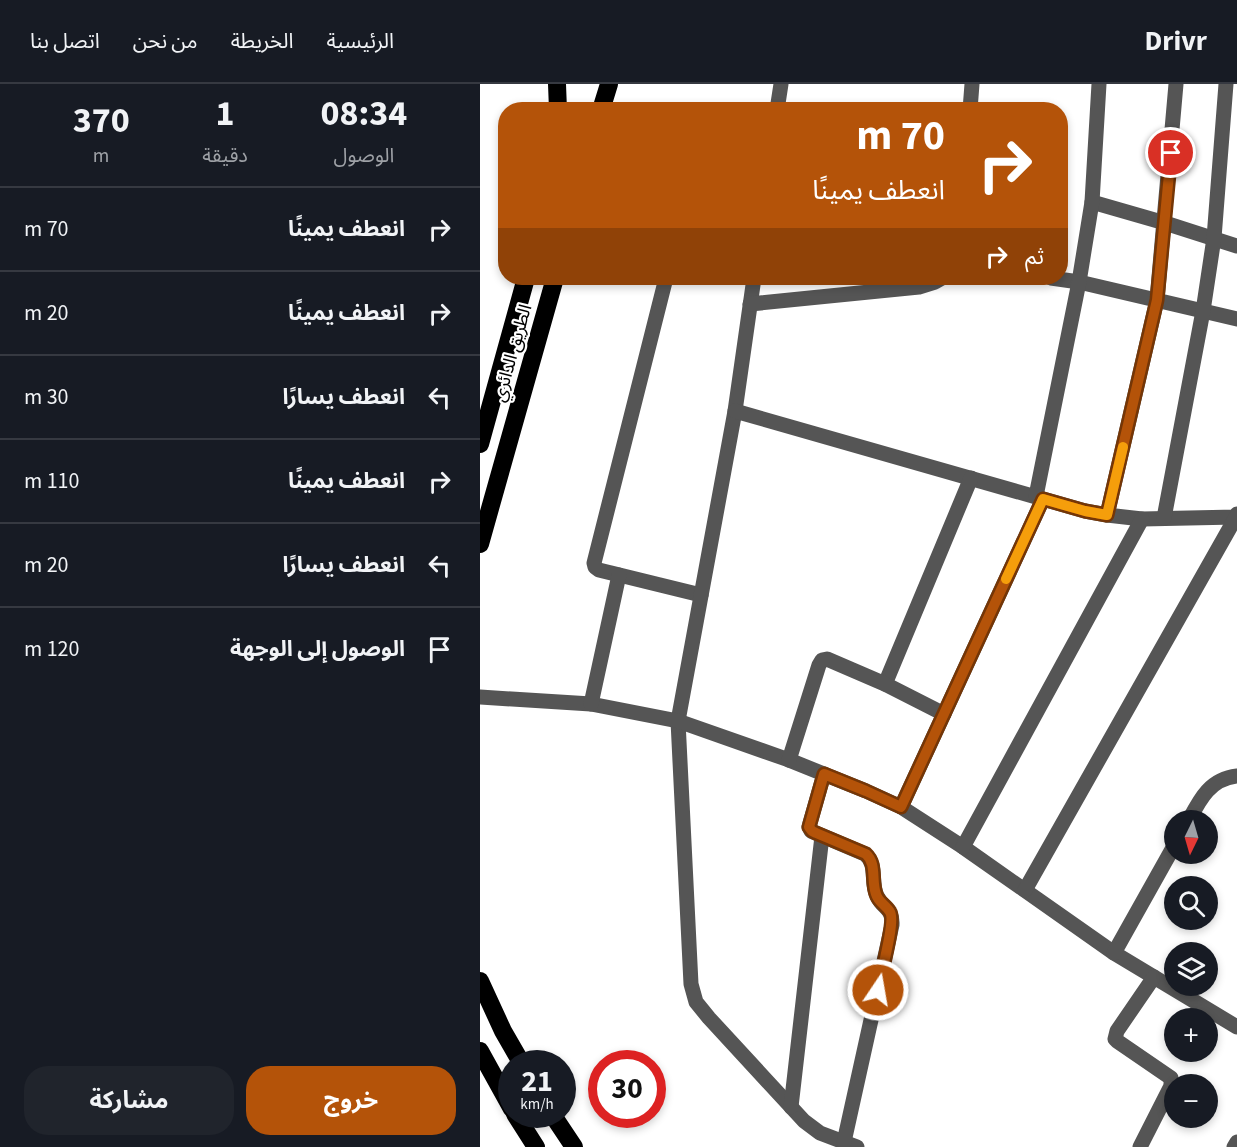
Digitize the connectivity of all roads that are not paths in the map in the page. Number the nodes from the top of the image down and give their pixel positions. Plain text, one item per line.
1 (557, 84) edge
2 (609, 84) edge
3 (781, 84) edge
4 (972, 84) edge
5 (1099, 84) edge
6 (1176, 84) edge
7 (1226, 84) edge
8 (558, 102) edge
9 (603, 102) edge
10 (778, 102) edge
11 (971, 102) edge
12 (1092, 202) junction
13 (1165, 223) junction
14 (1214, 238) junction
15 (1237, 246) edge
16 (1068, 280) edge
17 (1079, 282) junction
18 (524, 285) edge
19 (553, 285) edge
20 (664, 285) edge
21 (753, 285) edge
22 (925, 285) edge
23 (1157, 300) junction
24 (750, 304) junction
25 (1203, 311) junction
26 (1237, 319) edge
27 (735, 411) junction
28 (480, 444) edge
29 (970, 478) junction
30 (1040, 497) junction
31 (1107, 515) junction
32 (1236, 516) edge
33 (1164, 518) junction
34 (1142, 519) junction
35 (480, 544) edge
36 (619, 575) junction
37 (701, 595) junction
38 (885, 684) junction
39 (480, 697) edge
40 (591, 704) junction
41 (944, 714) junction
42 (678, 721) junction
43 (789, 760) junction
44 (824, 774) junction
45 (1237, 776) edge
46 (901, 807) junction
47 (1194, 810) edge
48 (822, 836) junction
49 (963, 847) junction
50 (1164, 864) edge
51 (1025, 890) junction
52 (1114, 953) junction
53 (1154, 977) junction
54 (480, 981) edge
55 (1237, 1027) edge
56 (514, 1050) edge
57 (480, 1051) edge
58 (498, 1084) edge
59 (791, 1107) junction
60 (524, 1128) edge
61 (561, 1128) edge
62 (1237, 1142) edge
63 (850, 1144) edge
64 (536, 1147) edge
65 (574, 1147) edge
66 (1140, 1147) edge
67 (1234, 1147) edge

1 - 8 highway
2 - 9 highway
3 - 10 street
4 - 11 street
5 - 12 street
6 - 13 street
7 - 14 street
12 - 13 street
12 - 17 street
13 - 14 street
13 - 23 street
14 - 15 street
14 - 25 street
16 - 17 street
17 - 23 street
17 - 30 street
18 - 28 highway, الطريق الدائري
19 - 35 highway, الطريق الدائري
20 - 36 street
21 - 24 street
22 - 24 street
23 - 25 street
23 - 31 street
24 - 27 street
25 - 26 street
25 - 33 street
27 - 29 street
27 - 37 street
29 - 30 street
29 - 38 street
30 - 31 street
30 - 41 street
31 - 34 street
32 - 33 street
32 - 51 street
33 - 34 street
34 - 49 street
36 - 37 street
36 - 40 street
37 - 42 street
38 - 41 street
38 - 43 street
39 - 40 street
40 - 42 street
41 - 46 street
42 - 43 street
42 - 59 street
43 - 44 street
44 - 46 street
44 - 48 street
45 - 47 street
46 - 49 street
48 - 59 street
48 - 63 street
49 - 51 street
50 - 52 street
51 - 52 street
52 - 53 street
53 - 55 street
53 - 66 street
54 - 56 highway
57 - 58 highway
59 - 63 street
60 - 64 highway
61 - 65 highway
62 - 67 street

